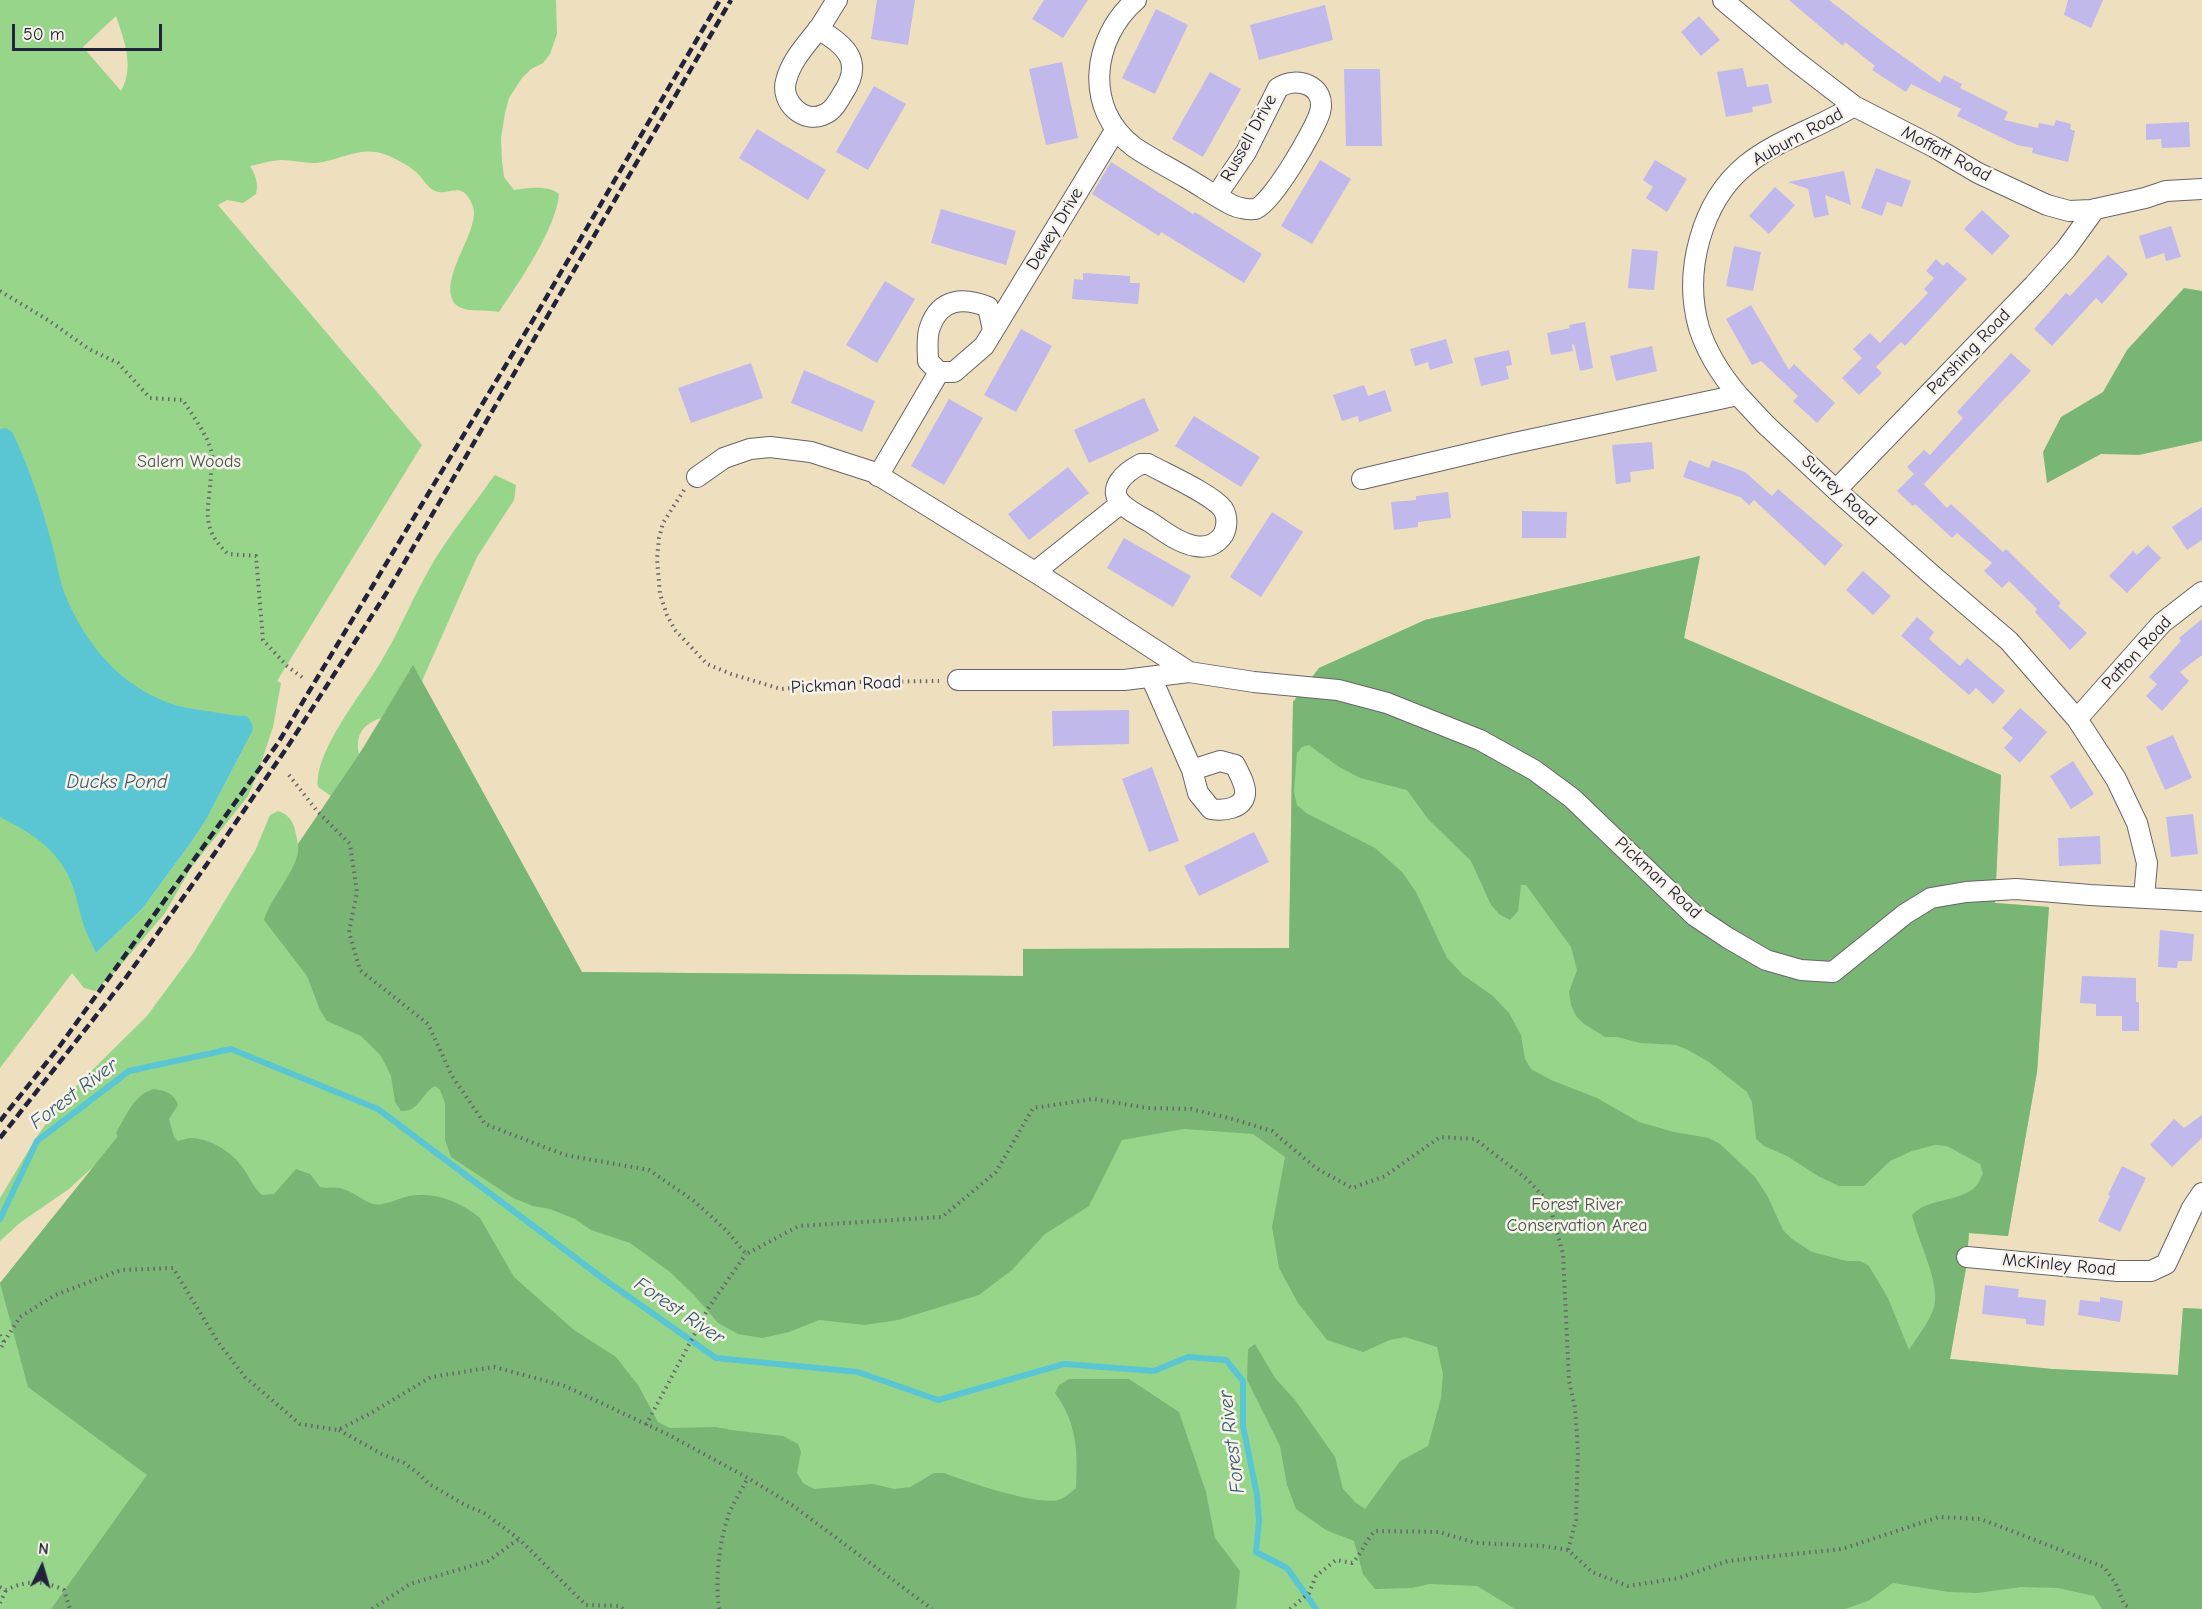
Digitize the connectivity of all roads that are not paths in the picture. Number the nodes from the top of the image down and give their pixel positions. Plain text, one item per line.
1 (837, 0) edge
2 (1137, 0) edge
3 (1723, 0) edge
4 (818, 29) dead end
5 (1854, 106) junction
6 (1116, 129) junction
7 (2202, 189) edge
8 (1216, 196) junction
9 (2095, 209) junction
10 (993, 330) junction
11 (939, 372) junction
12 (1738, 395) junction
13 (878, 476) junction
14 (697, 477) road end
15 (1362, 479) dead end
16 (1836, 490) junction
17 (1120, 504) junction
18 (1035, 572) junction
19 (2202, 592) edge
20 (1189, 672) junction
21 (1151, 677) junction
22 (958, 680) road end
23 (2077, 719) junction
24 (1192, 770) dead end
25 (2144, 897) junction
26 (2202, 901) edge
27 (2202, 1193) edge
28 (1967, 1257) dead end

1 - 4 street
2 - 6 street, Russell Drive
3 - 5 street, Moffatt Road
5 - 9 street, Moffatt Road
5 - 12 street, Auburn Road
6 - 8 street, Russell Drive
6 - 10 street, Dewey Drive
7 - 9 street, Moffatt Road
8 - 8 street, Russell Drive
9 - 16 street, Pershing Road
10 - 11 street, Dewey Drive
10 - 11 street
11 - 13 street
12 - 15 street
12 - 16 street, Surrey Road
13 - 14 street, Pickman Road
13 - 18 street, Pickman Road
16 - 23 street, Surrey Road
17 - 17 street
17 - 18 street
18 - 20 street, Pickman Road
19 - 23 street, Patton Road
20 - 21 street, Pickman Road
20 - 25 street, Pickman Road
21 - 22 street, Pickman Road
21 - 24 street
23 - 25 street, Surrey Road
25 - 26 street, Pickman Road
27 - 28 street, McKinley Road

